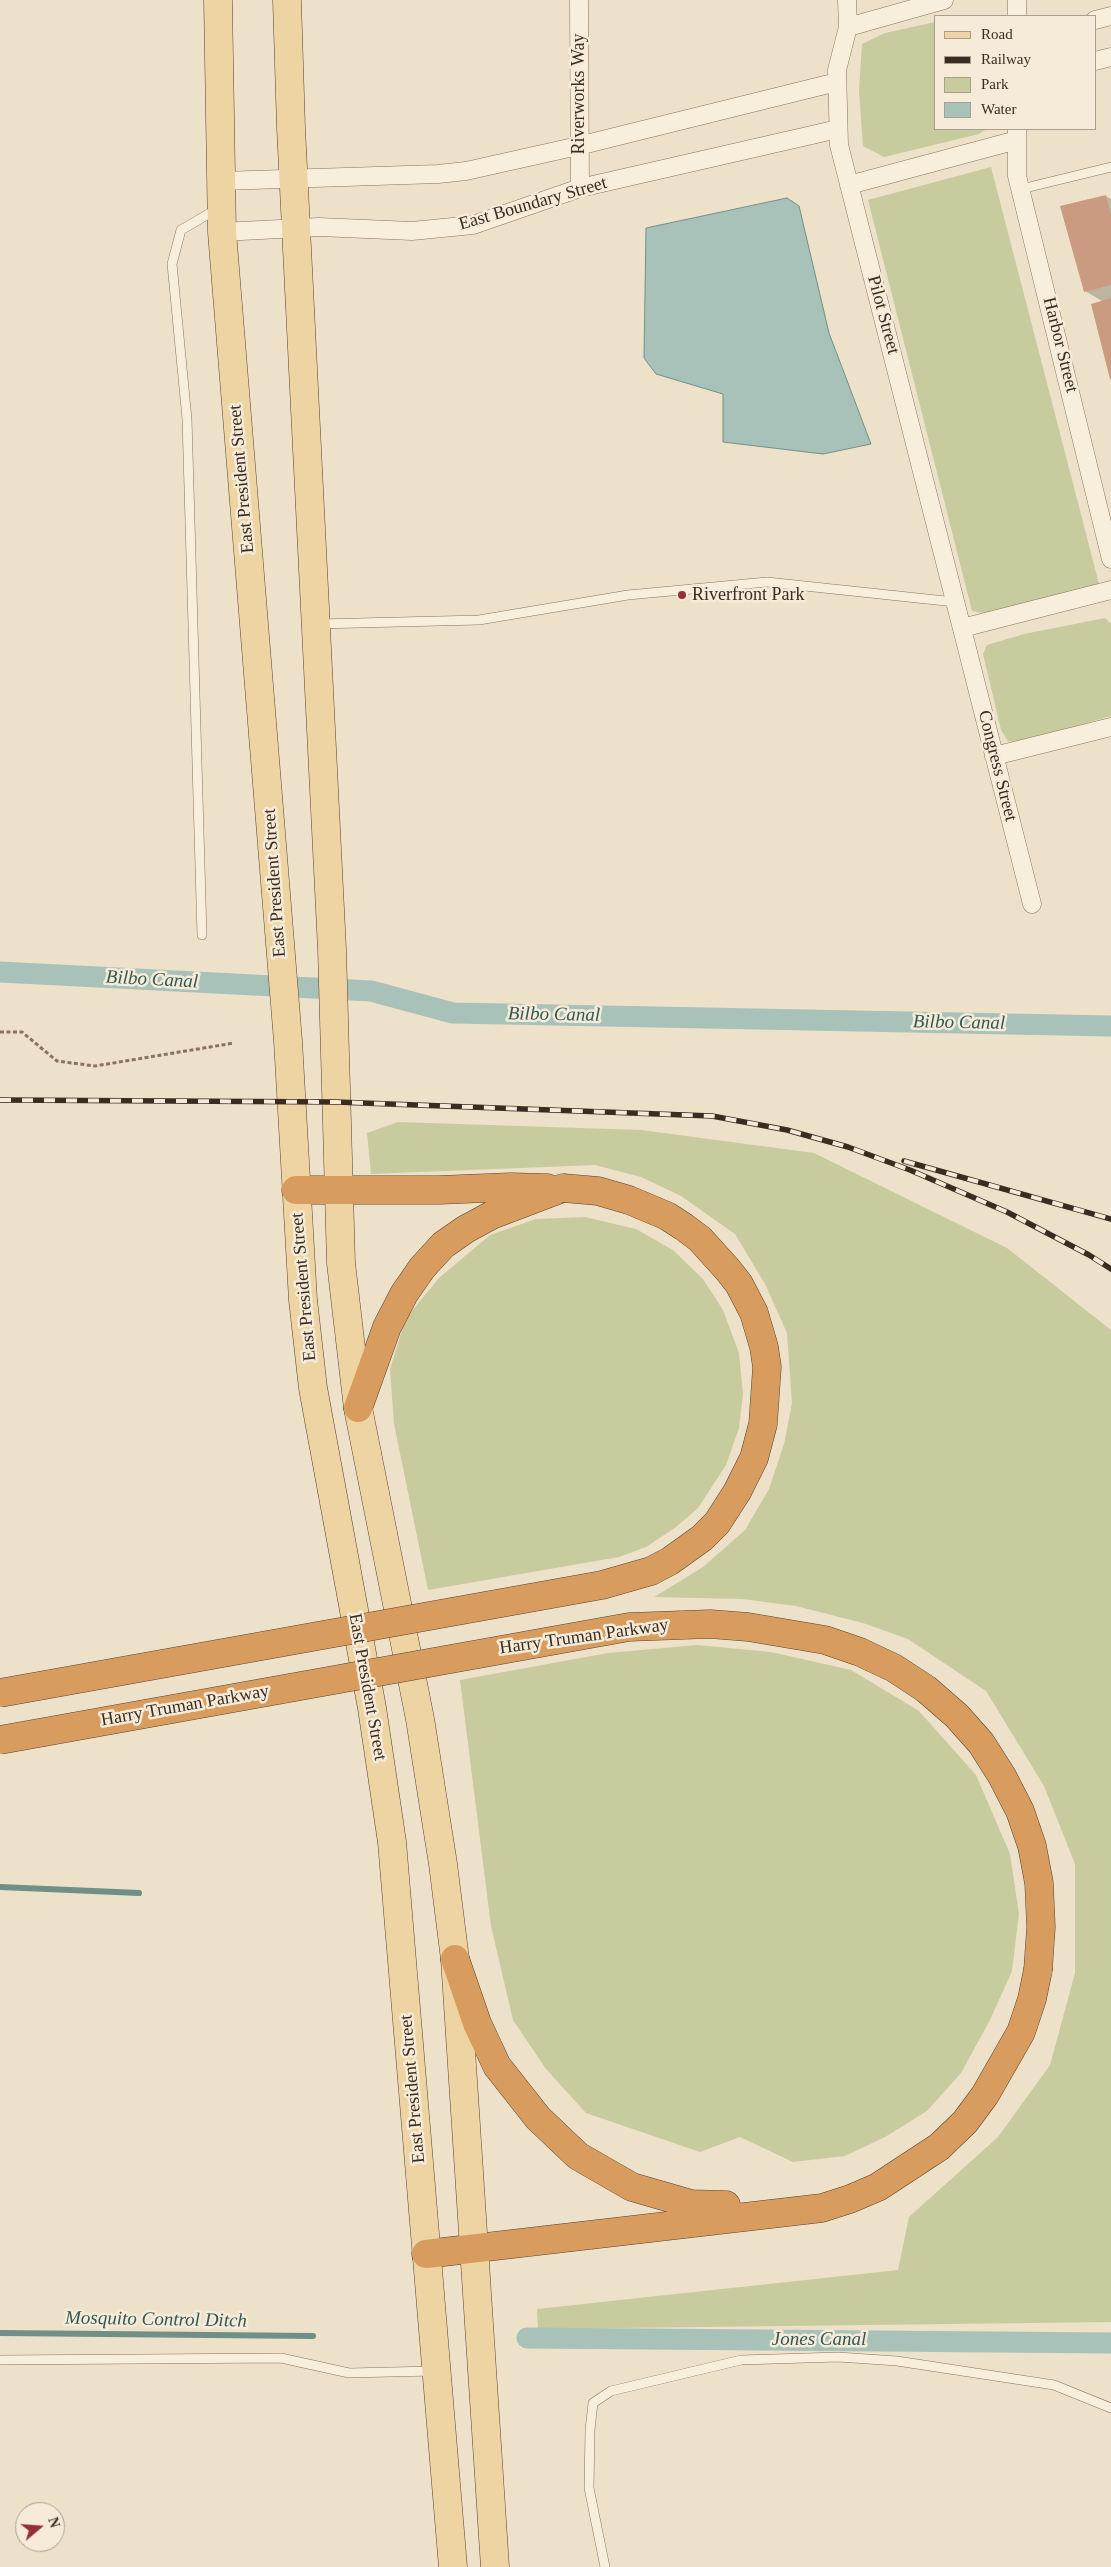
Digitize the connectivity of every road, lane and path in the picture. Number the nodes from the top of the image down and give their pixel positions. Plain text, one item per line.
1 (218, 0) edge
2 (287, 0) edge
3 (579, 0) edge
4 (847, 0) edge
5 (944, 0) edge
6 (1017, 0) edge
7 (1017, 15) edge
8 (1111, 16) edge
9 (1096, 20) edge
10 (848, 27) junction
11 (1111, 57) edge
12 (1096, 61) edge
13 (837, 82) junction
14 (838, 129) junction
15 (1017, 135) edge
16 (578, 146) junction
17 (1111, 167) edge
18 (293, 178) junction
19 (849, 185) junction
20 (580, 188) junction
21 (1021, 189) junction
22 (222, 207) junction
23 (296, 229) junction
24 (1109, 539) edge
25 (1111, 559) edge
26 (1111, 590) edge
27 (955, 602) junction
28 (316, 624) junction
29 (962, 628) junction
30 (1111, 727) edge
31 (994, 756) junction
32 (1032, 904) dead end
33 (202, 935) dead end
34 (0, 1032) edge
35 (234, 1043) dead end
36 (563, 1188) junction
37 (296, 1190) junction
38 (339, 1191) junction
39 (358, 1408) junction
40 (0, 1693) edge
41 (0, 1740) edge
42 (455, 1959) junction
43 (822, 2208) junction
44 (473, 2248) junction
45 (426, 2254) junction
46 (0, 2360) edge
47 (436, 2371) junction
48 (1111, 2408) edge
49 (453, 2567) edge
50 (496, 2567) edge
51 (605, 2567) edge

1 - 22 main road, East President Street
2 - 18 main road
3 - 16 street, Riverworks Way
4 - 10 street, Pilot Street
5 - 10 street
6 - 7 street
8 - 9 street
10 - 13 street, Pilot Street
11 - 12 street
13 - 14 street, Pilot Street
13 - 16 street
14 - 19 street, Pilot Street
14 - 20 street, East Boundary Street
15 - 19 street
15 - 21 street, Harbor Street
16 - 18 street
16 - 20 street, Riverworks Way
17 - 21 lane
18 - 22 street
18 - 23 main road
19 - 27 street, Pilot Street
20 - 23 street, East Boundary Street
21 - 24 street, Harbor Street
22 - 23 street, East Boundary Street
22 - 33 lane
22 - 37 main road, East President Street
23 - 28 main road
24 - 25 street, Harbor Street
26 - 29 street
27 - 28 lane
27 - 29 street, Pilot Street
28 - 38 main road
29 - 31 street, Congress Street
30 - 31 street
31 - 32 street, Congress Street
34 - 35 path
36 - 38 highway
36 - 39 highway
36 - 40 highway, bridge
37 - 38 highway
37 - 45 main road, East President Street
38 - 39 main road
39 - 42 main road
41 - 43 highway, Harry Truman Parkway, bridge
42 - 43 highway
42 - 44 main road
43 - 44 highway
44 - 45 highway
44 - 50 main road
45 - 47 main road, East President Street
46 - 47 lane
47 - 49 main road, East President Street
48 - 51 lane

